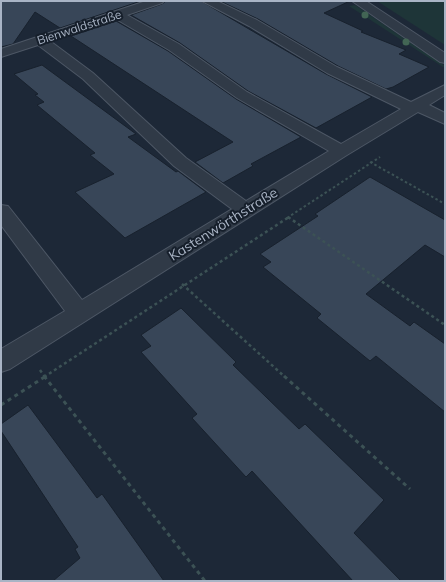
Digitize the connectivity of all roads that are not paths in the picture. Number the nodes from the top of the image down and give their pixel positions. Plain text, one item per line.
1 (158, 1) edge
2 (208, 1) edge
3 (358, 1) edge
4 (118, 15) junction
5 (40, 40) junction
6 (1, 53) edge
7 (445, 59) edge
8 (445, 89) edge
9 (415, 106) junction
10 (445, 119) edge
11 (343, 149) junction
12 (246, 210) junction
13 (1, 211) edge
14 (79, 313) junction
15 (1, 362) edge

1 - 4 street, Bienwaldstraße
2 - 9 street
3 - 7 street
4 - 5 street, Bienwaldstraße
4 - 11 street
5 - 6 street, Bienwaldstraße
5 - 12 street
8 - 9 street, Kastenwörthstraße
9 - 10 street
9 - 11 street, Kastenwörthstraße
11 - 12 street, Kastenwörthstraße
12 - 14 street, Kastenwörthstraße
13 - 14 street
14 - 15 street, Kastenwörthstraße

